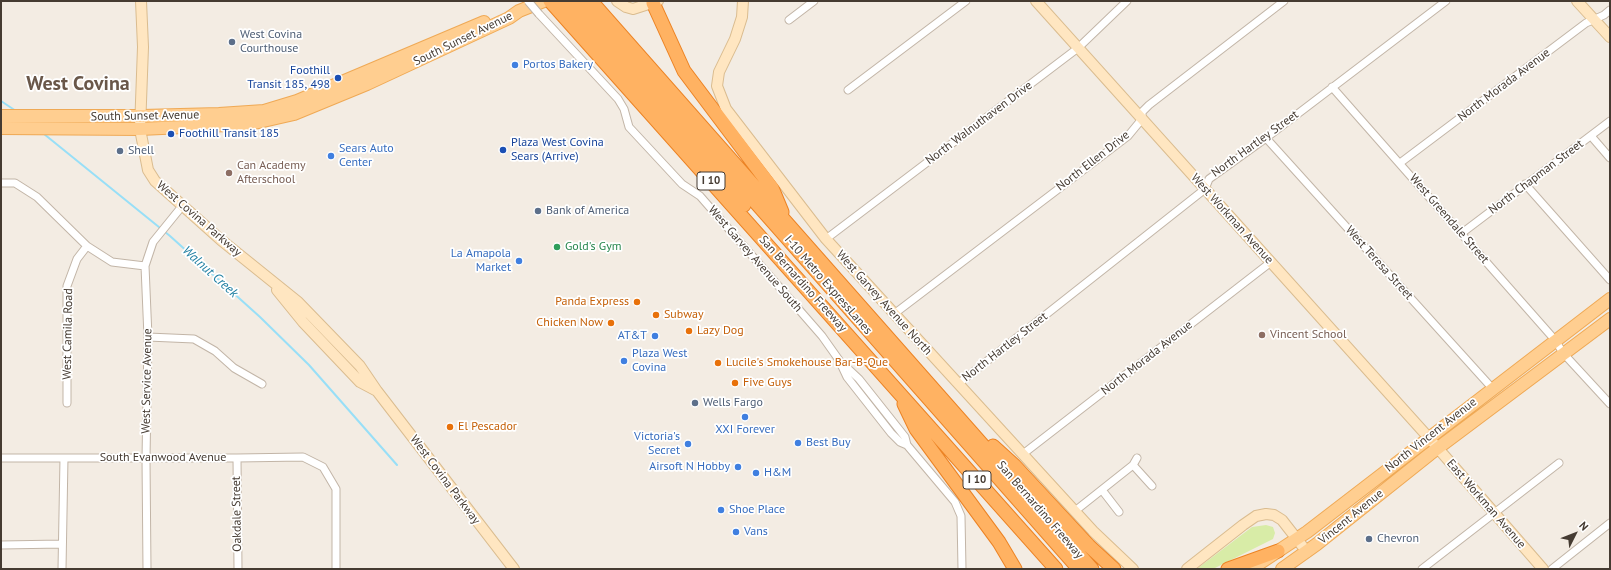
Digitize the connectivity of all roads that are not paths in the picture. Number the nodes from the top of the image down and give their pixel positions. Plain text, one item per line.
1 (141, 1) edge
2 (528, 1) edge
3 (578, 1) edge
4 (591, 1) edge
5 (617, 1) edge
6 (743, 1) edge
7 (814, 1) edge
8 (966, 1) edge
9 (1036, 1) edge
10 (1126, 1) edge
11 (1284, 1) edge
12 (1446, 1) edge
13 (1577, 1) edge
14 (556, 2) edge
15 (655, 2) edge
16 (1610, 10) edge
17 (519, 11) junction
18 (789, 20) dead end
19 (1595, 20) junction
20 (1610, 37) edge
21 (1078, 48) junction
22 (1332, 87) junction
23 (848, 90) dead end
24 (1, 116) edge
25 (142, 116) junction
26 (1142, 119) junction
27 (1610, 121) edge
28 (64, 122) junction
29 (1, 128) edge
30 (140, 129) junction
31 (1591, 136) junction
32 (1266, 138) junction
33 (1610, 158) edge
34 (1400, 164) junction
35 (1, 183) edge
36 (1525, 184) junction
37 (1205, 189) junction
38 (183, 206) junction
39 (786, 223) junction
40 (1462, 233) junction
41 (826, 239) junction
42 (87, 246) junction
43 (1271, 262) junction
44 (145, 266) junction
45 (1610, 280) edge
46 (272, 283) junction
47 (278, 292) junction
48 (1610, 299) edge
49 (298, 302) junction
50 (894, 314) junction
51 (1610, 318) edge
52 (303, 322) junction
53 (148, 337) junction
54 (1555, 340) junction
55 (1563, 353) junction
56 (353, 358) junction
57 (262, 384) dead end
58 (958, 384) junction
59 (1492, 388) junction
60 (377, 391) junction
61 (898, 391) junction
62 (67, 403) dead end
63 (1610, 404) edge
64 (948, 406) junction
65 (1429, 438) junction
66 (1437, 448) junction
67 (1022, 454) junction
68 (1, 458) edge
69 (64, 458) junction
70 (237, 458) junction
71 (146, 459) junction
72 (1558, 463) dead end
73 (1152, 486) dead end
74 (1102, 490) junction
75 (1075, 511) junction
76 (1118, 512) dead end
77 (1494, 514) junction
78 (1610, 523) edge
79 (1297, 539) junction
80 (62, 544) junction
81 (1, 545) edge
82 (1278, 551) junction
83 (1307, 552) junction
84 (1080, 555) junction
85 (62, 569) edge
86 (148, 569) edge
87 (238, 569) edge
88 (336, 569) edge
89 (514, 569) edge
90 (962, 569) edge
91 (1015, 569) edge
92 (1056, 569) edge
93 (1066, 569) edge
94 (1079, 569) edge
95 (1092, 569) edge
96 (1101, 569) edge
97 (1114, 569) edge
98 (1133, 569) edge
99 (1187, 569) edge
100 (1228, 569) edge
101 (1251, 569) edge
102 (1282, 569) edge
103 (1422, 569) edge
104 (1543, 569) edge
105 (1552, 569) edge

1 - 25 street, West Covina Parkway
2 - 90 street, West Garvey Avenue South, bridge
3 - 94 highway, I-10 Metro ExpressLanes
4 - 39 highway, San Bernardino Freeway / I 10
5 - 15 street
6 - 41 street, West Garvey Avenue North
7 - 18 street
8 - 23 street
9 - 21 street, West Workman Avenue
10 - 21 street, North Walnuthaven Drive
11 - 26 street, North Ellen Drive
12 - 22 street, North Hartley Street
13 - 19 street
14 - 17 main road
14 - 61 highway, San Bernardino Freeway / I 10
14 - 93 highway, I-10 Metro ExpressLanes
15 - 39 highway
16 - 19 street, North Morada Avenue
17 - 25 main road, South Sunset Avenue
17 - 30 main road, South Sunset Avenue
19 - 20 street
19 - 34 street, North Morada Avenue
21 - 26 street, West Workman Avenue
21 - 41 street, North Walnuthaven Drive
22 - 32 street, North Hartley Street
22 - 34 street, West Greendale Street
24 - 28 main road, South Sunset Avenue
25 - 28 main road, South Sunset Avenue
25 - 30 street, West Covina Parkway
26 - 37 street, West Workman Avenue
26 - 50 street, North Ellen Drive
27 - 31 street, North Chapman Street
28 - 29 main road, South Sunset Avenue
28 - 30 main road, South Sunset Avenue
30 - 38 street, West Covina Parkway
31 - 33 street
31 - 36 street, North Chapman Street
32 - 37 street, North Hartley Street
32 - 59 street, West Teresa Street
34 - 40 street, West Greendale Street
35 - 42 street
36 - 40 street, North Chapman Street
36 - 45 street
37 - 43 street, West Workman Avenue
37 - 58 street, North Hartley Street
38 - 44 street, West Service Avenue
38 - 46 street, West Covina Parkway
39 - 64 highway, San Bernardino Freeway / I 10
40 - 54 street, West Greendale Street
41 - 50 street, West Garvey Avenue North
42 - 44 street
42 - 62 street, West Camila Road
43 - 65 street, West Workman Avenue
43 - 67 street, North Morada Avenue
44 - 53 street, West Service Avenue
46 - 47 street, West Covina Parkway
46 - 49 street, West Covina Parkway
47 - 49 street
47 - 52 street, West Covina Parkway
48 - 54 main road, North Vincent Avenue
49 - 56 street, West Covina Parkway
50 - 58 street, West Garvey Avenue North
51 - 55 main road, North Vincent Avenue
52 - 56 street
52 - 60 street, West Covina Parkway
53 - 57 street
53 - 71 street, West Service Avenue
54 - 55 street, West Greendale Street
54 - 59 main road, North Vincent Avenue
55 - 63 street, West Greendale Street
55 - 66 main road, North Vincent Avenue
56 - 60 street, West Covina Parkway
58 - 67 street, West Garvey Avenue North
59 - 65 main road, North Vincent Avenue
60 - 89 street, West Covina Parkway
61 - 91 highway
61 - 92 highway, San Bernardino Freeway / I 10
64 - 84 highway, San Bernardino Freeway / I 10
64 - 97 highway
65 - 66 street, East Workman Avenue
65 - 79 main road, North Vincent Avenue
66 - 77 street, East Workman Avenue
66 - 83 main road, Vincent Avenue
67 - 75 street, West Garvey Avenue North
68 - 69 street, South Evanwood Avenue
69 - 71 street, South Evanwood Avenue
69 - 80 street
70 - 71 street, South Evanwood Avenue
70 - 87 street, Oakdale Street
70 - 88 street, South Evanwood Avenue
71 - 86 street, West Service Avenue
72 - 77 street
73 - 74 street
74 - 75 street
74 - 76 street
75 - 98 street, West Garvey Avenue North
77 - 103 street
77 - 104 street, East Workman Avenue
78 - 105 street
79 - 82 main road, North Vincent Avenue
79 - 83 street
79 - 99 street
80 - 81 street
80 - 85 street
82 - 100 highway
82 - 101 main road, North Vincent Avenue
83 - 102 main road, Vincent Avenue
84 - 95 highway, San Bernardino Freeway / I 10
84 - 96 highway

